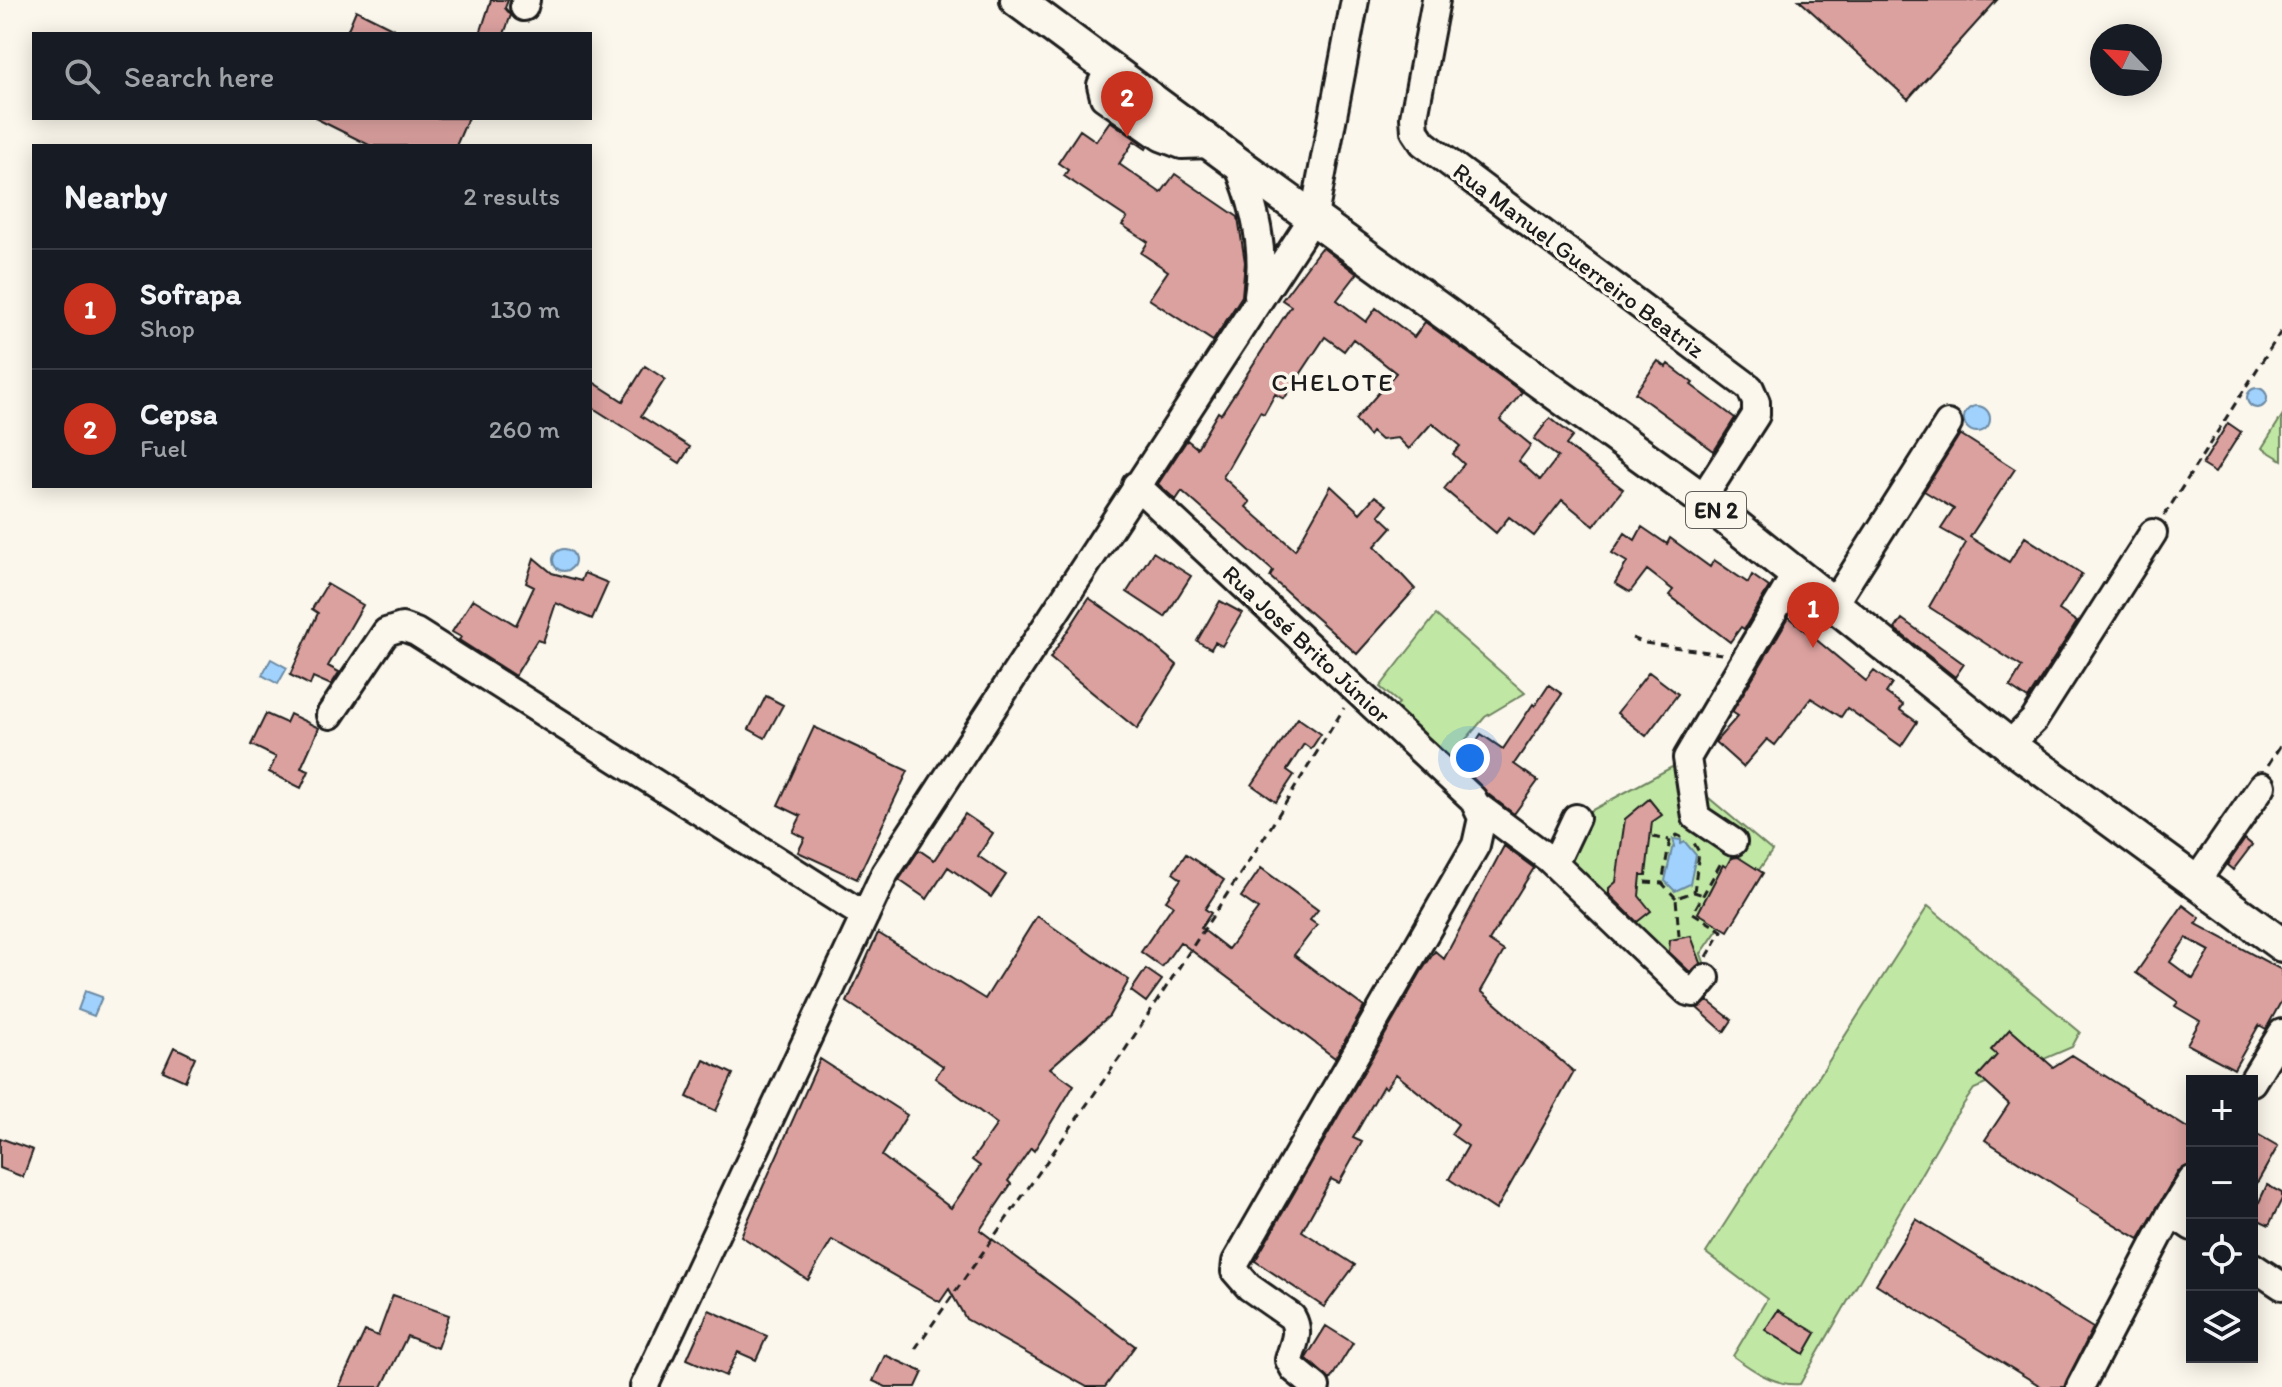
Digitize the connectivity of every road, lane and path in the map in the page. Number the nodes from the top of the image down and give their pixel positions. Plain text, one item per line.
1 (1017, 0) edge
2 (1355, 0) edge
3 (1436, 0) edge
4 (1210, 151) junction
5 (1314, 216) junction
6 (1257, 299) junction
7 (2282, 330) edge
8 (1948, 424) dead end
9 (1136, 485) junction
10 (1702, 499) junction
11 (2153, 533) joint
12 (1795, 575) junction
13 (1833, 605) junction
14 (1632, 638) dead end
15 (1746, 658) junction
16 (1352, 686) junction
17 (330, 715) dead end
18 (2009, 745) junction
19 (2262, 786) dead end
20 (1476, 805) junction
21 (1576, 818) dead end
22 (1653, 837) dead end
23 (1670, 840) junction
24 (1733, 842) joint
25 (1549, 859) junction
26 (1645, 882) dead end
27 (1662, 883) junction
28 (2195, 883) junction
29 (1694, 892) junction
30 (1703, 895) junction
31 (1676, 898) junction
32 (865, 916) junction
33 (1679, 936) dead end
34 (2282, 945) edge
35 (1706, 978) joint
36 (2282, 1033) edge
37 (2256, 1075) edge
38 (2182, 1220) edge
39 (2258, 1270) edge
40 (2282, 1286) edge
41 (915, 1349) dead end
42 (644, 1387) edge
43 (1316, 1387) edge
44 (2080, 1387) edge

1 - 4 main road, EN 2
2 - 5 street
3 - 10 street, Rua Manuel Guerreiro Beatriz
4 - 5 main road, EN 2
4 - 6 street
5 - 6 street
5 - 10 main road, EN 2
6 - 9 street
7 - 11 path
8 - 13 street
9 - 16 street, Rua José Brito Júnior
9 - 32 street
10 - 12 main road, EN 2
11 - 18 street
12 - 13 main road, EN 2
12 - 15 street
13 - 18 main road, EN 2
14 - 15 path
15 - 24 street
16 - 20 street, Rua José Brito Júnior
16 - 41 path
17 - 32 street
18 - 28 main road, EN 2
19 - 28 street
20 - 25 street, Rua José Brito Júnior
20 - 43 street
21 - 25 street
22 - 23 path
23 - 27 path
23 - 29 path
24 - 30 path
25 - 35 street, Rua José Brito Júnior
26 - 27 path
27 - 31 path
28 - 34 main road, EN 2
29 - 30 path
29 - 31 path
30 - 35 path
31 - 33 path
32 - 42 street
36 - 37 street
38 - 44 street
39 - 40 street

